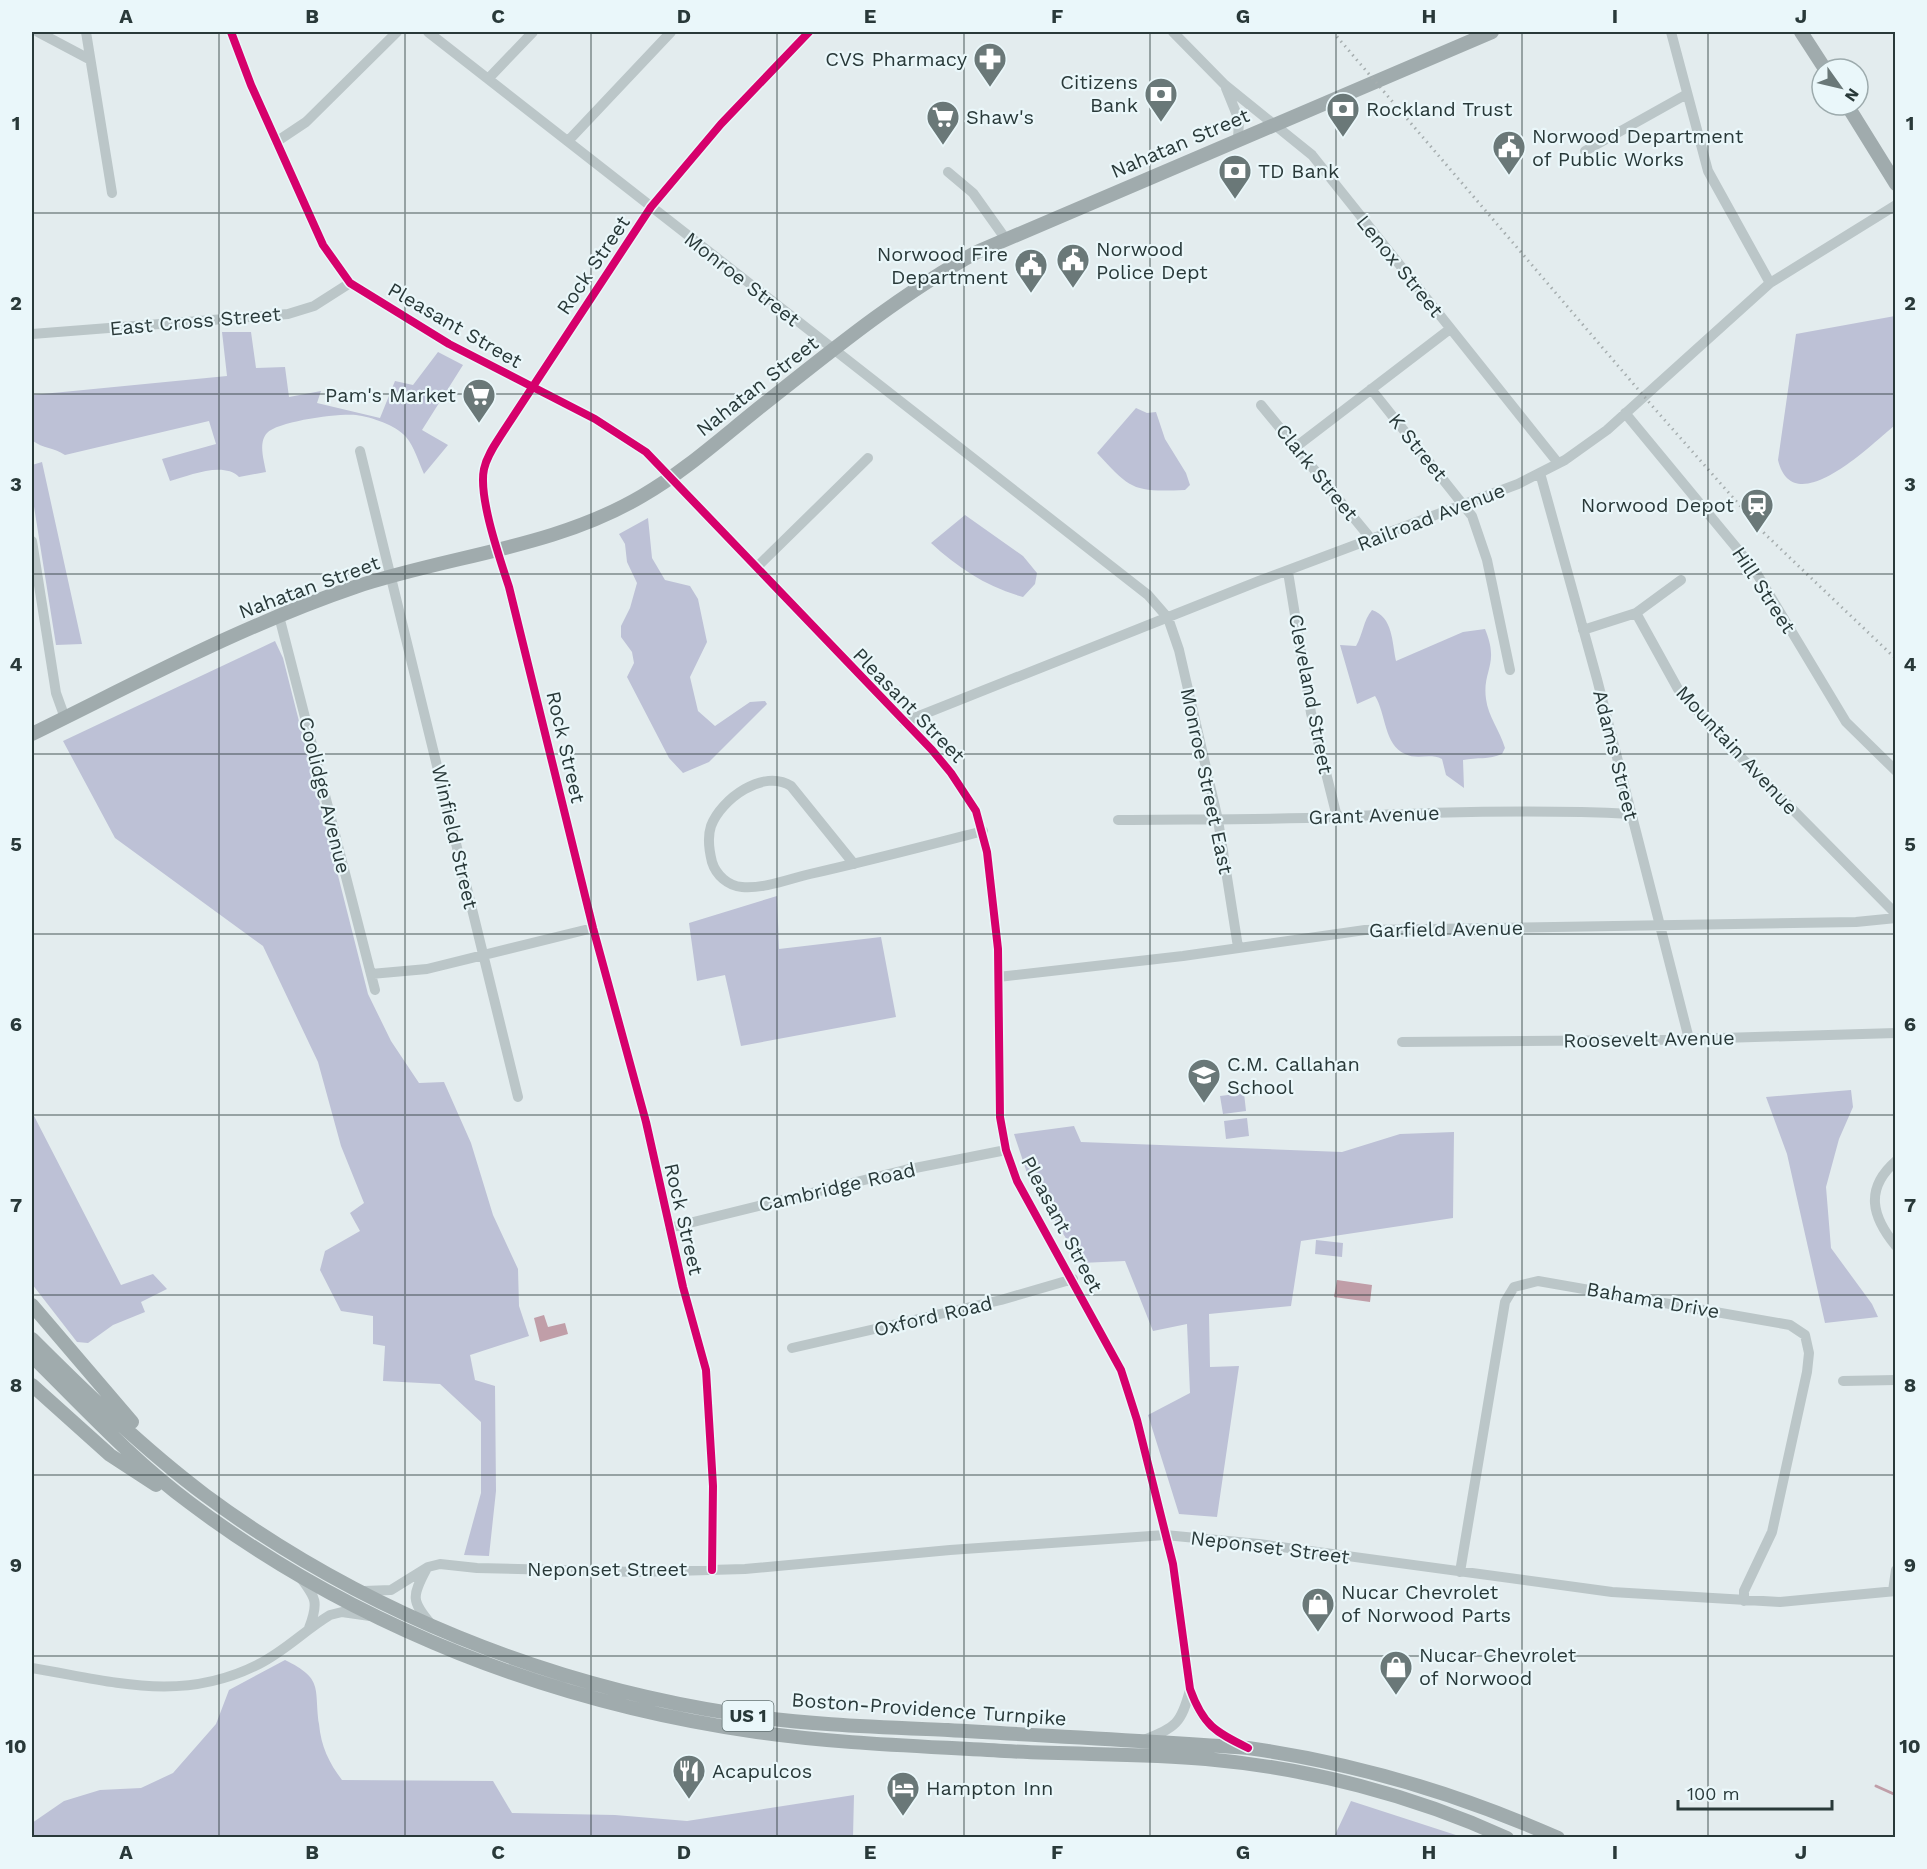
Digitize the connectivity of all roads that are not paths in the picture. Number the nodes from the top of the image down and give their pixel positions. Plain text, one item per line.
1 (38, 32) edge
2 (86, 32) edge
3 (231, 32) edge
4 (397, 32) edge
5 (428, 32) edge
6 (532, 32) edge
7 (671, 32) edge
8 (809, 32) edge
9 (1173, 32) edge
10 (1492, 32) edge
11 (1671, 32) edge
12 (1802, 32) edge
13 (1463, 37) edge
14 (1818, 57) edge
15 (89, 59) junction
16 (488, 79) junction
17 (1225, 85) junction
18 (1687, 94) junction
19 (1854, 117) edge
20 (1274, 124) junction
21 (1238, 139) junction
22 (569, 140) junction
23 (276, 142) junction
24 (1585, 151) dead end
25 (948, 172) dead end
26 (1896, 184) edge
27 (112, 193) dead end
28 (1896, 204) edge
29 (651, 207) junction
30 (1005, 238) junction
31 (350, 283) junction
32 (1770, 283) junction
33 (1450, 329) junction
34 (32, 334) edge
35 (834, 351) junction
36 (532, 387) junction
37 (1371, 389) junction
38 (1261, 405) dead end
39 (1625, 414) junction
40 (1297, 446) junction
41 (360, 451) dead end
42 (868, 458) dead end
43 (1558, 463) junction
44 (1540, 473) junction
45 (672, 476) junction
46 (1465, 504) junction
47 (1372, 540) junction
48 (32, 541) edge
49 (497, 551) junction
50 (757, 567) junction
51 (1288, 572) junction
52 (390, 578) junction
53 (1681, 580) dead end
54 (1636, 613) junction
55 (279, 616) junction
56 (1168, 618) junction
57 (1583, 630) junction
58 (1510, 670) dead end
59 (65, 718) junction
60 (904, 723) junction
61 (32, 734) edge
62 (1896, 771) edge
63 (1631, 814) junction
64 (1337, 817) junction
65 (1118, 820) dead end
66 (1218, 820) junction
67 (983, 831) junction
68 (854, 864) junction
69 (1896, 916) edge
70 (1660, 925) junction
71 (593, 928) junction
72 (1238, 947) junction
73 (483, 956) junction
74 (371, 974) junction
75 (998, 977) junction
76 (375, 990) dead end
77 (1896, 1033) edge
78 (1689, 1039) junction
79 (1402, 1042) dead end
80 (518, 1097) dead end
81 (1006, 1150) junction
82 (1896, 1161) edge
83 (669, 1228) junction
84 (1896, 1246) edge
85 (1073, 1279) junction
86 (32, 1305) edge
87 (32, 1339) edge
88 (792, 1348) dead end
89 (32, 1356) edge
90 (1896, 1380) edge
91 (1843, 1381) dead end
92 (32, 1385) edge
93 (155, 1452) junction
94 (190, 1504) junction
95 (1165, 1535) junction
96 (428, 1567) junction
97 (712, 1570) junction
98 (1896, 1570) edge
99 (1460, 1572) junction
100 (299, 1575) junction
101 (360, 1591) junction
102 (1894, 1591) edge
103 (1744, 1601) junction
104 (379, 1617) junction
105 (433, 1626) junction
106 (309, 1628) junction
107 (32, 1668) edge
108 (1190, 1689) junction
109 (1141, 1741) junction
110 (1248, 1748) junction
111 (1507, 1838) edge
112 (1558, 1838) edge

1 - 15 street
2 - 15 street
3 - 23 street, Pleasant Street
4 - 23 street
5 - 16 street, Monroe Street
6 - 16 street
7 - 22 street
8 - 29 street, Rock Street
9 - 17 street, Lenox Street
10 - 13 main road, Nahatan Street
11 - 18 street
12 - 14 main road
13 - 20 main road, Nahatan Street
15 - 27 street
16 - 22 street, Monroe Street
17 - 20 street, Lenox Street
17 - 21 street, Lenox Street
18 - 24 street
18 - 32 street
19 - 26 main road
20 - 21 main road, Nahatan Street
20 - 33 street, Lenox Street
21 - 30 main road, Nahatan Street
22 - 29 street, Monroe Street
23 - 31 street, Pleasant Street
25 - 30 street
28 - 32 street, Railroad Avenue
29 - 35 street, Monroe Street
29 - 36 street, Rock Street
30 - 35 main road, Nahatan Street
31 - 34 street, East Cross Street
31 - 36 street, Pleasant Street
32 - 39 street, Railroad Avenue
33 - 37 street
33 - 43 street, Lenox Street
35 - 45 main road, Nahatan Street
35 - 56 street, Monroe Street
36 - 45 street, Pleasant Street
36 - 49 street, Rock Street
37 - 40 street
37 - 46 street, K Street
38 - 40 street, Clark Street
39 - 43 street, Railroad Avenue
39 - 62 street, Hill Street
40 - 47 street, Clark Street
41 - 52 street, Winfield Street
42 - 50 street
43 - 44 street, Railroad Avenue
44 - 46 street, Railroad Avenue
44 - 57 street, Adams Street
45 - 49 main road, Nahatan Street
45 - 50 street, Pleasant Street
46 - 47 street, Railroad Avenue
46 - 58 street, K Street
47 - 51 street, Railroad Avenue
48 - 59 street
49 - 52 main road, Nahatan Street
49 - 71 street, Rock Street
50 - 60 street, Pleasant Street
51 - 56 street, Railroad Avenue
51 - 64 street, Cleveland Street
52 - 55 main road, Nahatan Street
52 - 73 street, Winfield Street
53 - 54 street
54 - 57 street
54 - 69 street, Mountain Avenue
55 - 59 main road, Nahatan Street
55 - 74 street, Coolidge Avenue
56 - 60 street, Railroad Avenue
56 - 66 street, Monroe Street East
57 - 63 street, Adams Street
59 - 61 main road, Nahatan Street
60 - 67 street, Pleasant Street
63 - 64 street, Grant Avenue
63 - 70 street, Adams Street
64 - 66 street, Grant Avenue
65 - 66 street, Grant Avenue
66 - 72 street, Monroe Street East
67 - 68 street
67 - 75 street, Pleasant Street
68 - 68 street
69 - 70 street, Garfield Avenue
70 - 72 street, Garfield Avenue
70 - 78 street, Adams Street
71 - 73 street
71 - 83 street, Rock Street
72 - 75 street, Garfield Avenue
73 - 74 street
73 - 80 street, Winfield Street
74 - 76 street, Coolidge Avenue
75 - 81 street, Pleasant Street
77 - 78 street, Roosevelt Avenue
78 - 79 street, Roosevelt Avenue
81 - 83 street, Cambridge Road
81 - 85 street, Pleasant Street
82 - 84 street
83 - 97 street, Rock Street
85 - 88 street, Oxford Road
85 - 95 street, Pleasant Street
86 - 93 main road
87 - 93 main road, Boston-Providence Turnpike / US 1
89 - 94 main road, Boston-Providence Turnpike / US 1
90 - 91 street
92 - 94 main road
93 - 101 main road, Boston-Providence Turnpike / US 1
94 - 100 main road, Boston-Providence Turnpike / US 1
95 - 97 street, Neponset Street
95 - 99 street, Neponset Street
95 - 108 street, Pleasant Street
96 - 97 street, Neponset Street
96 - 101 street, Neponset Street
96 - 105 street
98 - 102 street
99 - 103 street, Neponset Street
99 - 103 street, Bahama Drive
100 - 104 main road, Boston-Providence Turnpike / US 1
100 - 106 street
101 - 105 main road, Boston-Providence Turnpike / US 1
102 - 103 street, Neponset Street
104 - 106 street
104 - 111 main road, Boston-Providence Turnpike / US 1
105 - 109 main road, Boston-Providence Turnpike / US 1
106 - 107 street
108 - 109 street, Pleasant Street
108 - 110 street, Pleasant Street
109 - 110 main road, Boston-Providence Turnpike / US 1
110 - 112 main road, Boston-Providence Turnpike / US 1

